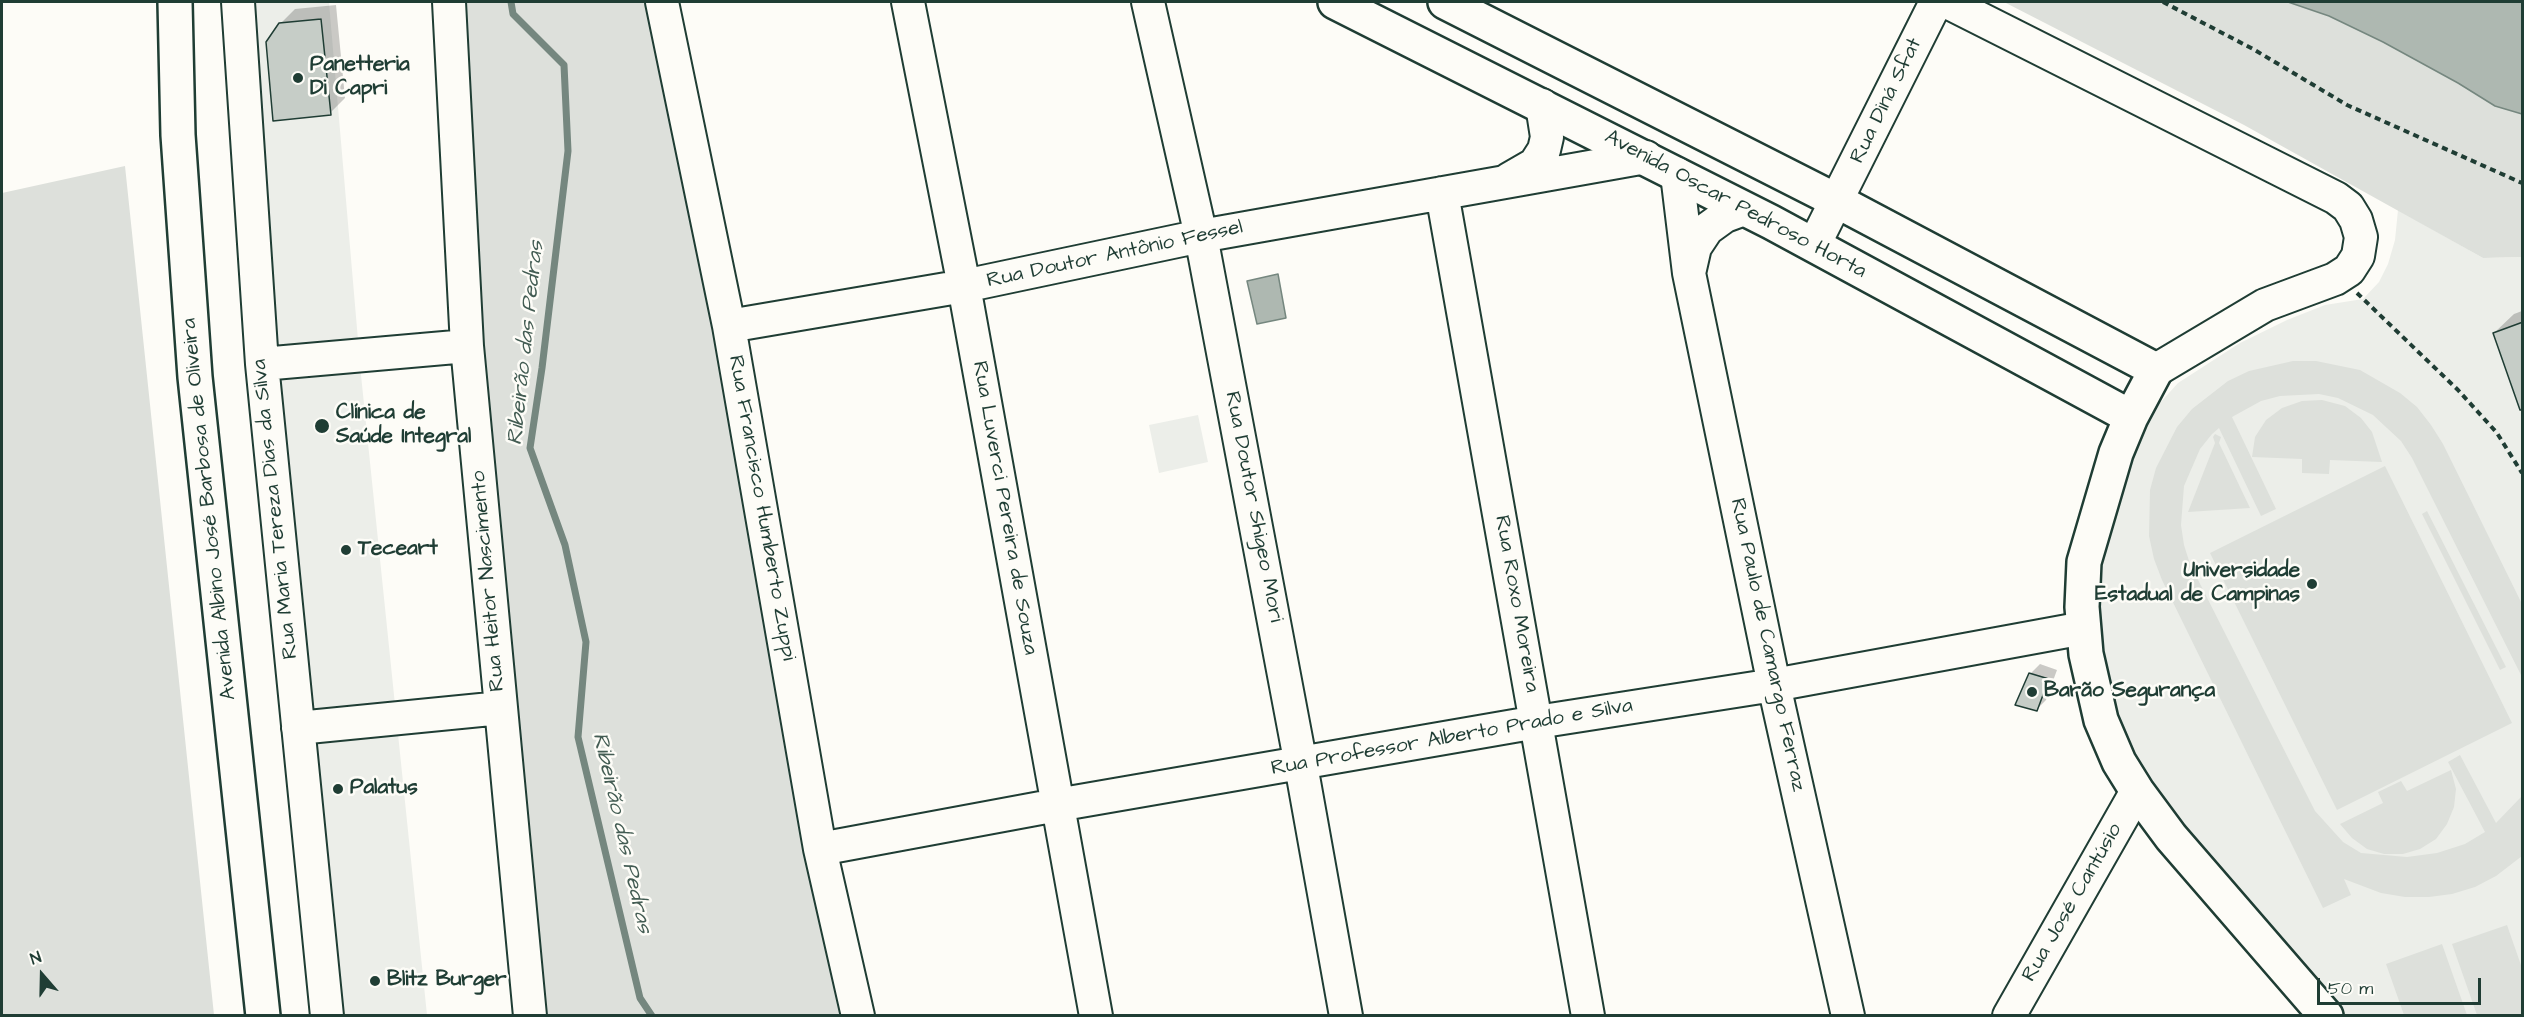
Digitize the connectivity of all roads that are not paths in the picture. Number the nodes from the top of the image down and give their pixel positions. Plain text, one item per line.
1 (175, 2) edge
2 (238, 2) edge
3 (449, 2) edge
4 (662, 2) edge
5 (908, 2) edge
6 (1148, 2) edge
7 (1335, 2) edge
8 (1445, 2) edge
9 (1936, 2) edge
10 (1947, 2) edge
11 (1542, 105) junction
12 (1646, 157) junction
13 (1677, 174) junction
14 (1500, 184) junction
15 (1442, 194) junction
16 (1837, 201) junction
17 (1744, 209) junction
18 (1201, 236) junction
19 (1814, 245) junction
20 (1689, 273) junction
21 (964, 286) junction
22 (729, 326) junction
23 (467, 346) junction
24 (262, 364) junction
25 (2156, 370) junction
26 (2130, 417) junction
27 (2084, 628) junction
28 (1774, 685) junction
29 (501, 708) junction
30 (1537, 722) junction
31 (298, 728) junction
32 (1302, 765) junction
33 (2136, 791) junction
34 (1058, 805) junction
35 (820, 849) junction
36 (263, 1016) edge
37 (327, 1016) edge
38 (530, 1016) edge
39 (858, 1016) edge
40 (1096, 1016) edge
41 (1346, 1016) edge
42 (1588, 1016) edge
43 (1848, 1016) edge
44 (2009, 1016) edge
45 (2326, 1016) edge

1 - 36 main road, Avenida Albino José Barbosa de Oliveira
2 - 24 street, Rua Maria Tereza Dias da Silva
3 - 23 street, Rua Heitor Nascimento
4 - 22 street, Rua Francisco Humberto Zuppi
5 - 21 street, Rua Luverci Pereira de Souza
6 - 18 street, Rua Doutor Shigeo Mori
7 - 11 main road, Avenida Oscar Pedroso Horta
8 - 16 main road
9 - 16 street, Rua Diná Sfat
10 - 25 street
11 - 12 main road, Avenida Oscar Pedroso Horta
11 - 14 street, Rua Doutor Antônio Fessel
12 - 13 main road, Avenida Oscar Pedroso Horta
12 - 14 street, Rua Doutor Antônio Fessel
13 - 17 main road, Avenida Oscar Pedroso Horta
13 - 20 street, Rua Paulo de Camargo Ferraz
14 - 15 street, Rua Doutor Antônio Fessel
15 - 18 street, Rua Doutor Antônio Fessel
15 - 30 street, Rua Roxo Moreira
16 - 19 street, Rua Diná Sfat
16 - 25 main road
17 - 19 main road, Avenida Oscar Pedroso Horta
17 - 20 street, Rua Paulo de Camargo Ferraz
18 - 21 street, Rua Doutor Antônio Fessel
18 - 32 street, Rua Doutor Shigeo Mori
19 - 26 main road, Avenida Oscar Pedroso Horta
20 - 28 street, Rua Paulo de Camargo Ferraz
21 - 22 street, Rua Doutor Antônio Fessel
21 - 34 street, Rua Luverci Pereira de Souza
22 - 35 street, Rua Francisco Humberto Zuppi
23 - 24 street
23 - 29 street, Rua Heitor Nascimento
24 - 31 street, Rua Maria Tereza Dias da Silva
25 - 26 main road
26 - 27 main road
27 - 28 street, Rua Professor Alberto Prado e Silva
27 - 33 main road
28 - 30 street, Rua Professor Alberto Prado e Silva
28 - 43 street, Rua Paulo de Camargo Ferraz
29 - 31 street
29 - 38 street, Rua Heitor Nascimento
30 - 32 street, Rua Professor Alberto Prado e Silva
30 - 42 street, Rua Roxo Moreira
31 - 37 street, Rua Maria Tereza Dias da Silva
32 - 34 street, Rua Professor Alberto Prado e Silva
32 - 41 street, Rua Doutor Shigeo Mori
33 - 44 street, Rua José Cantúsio
33 - 45 main road
34 - 35 street, Rua Professor Alberto Prado e Silva
34 - 40 street, Rua Luverci Pereira de Souza
35 - 39 street, Rua Francisco Humberto Zuppi

